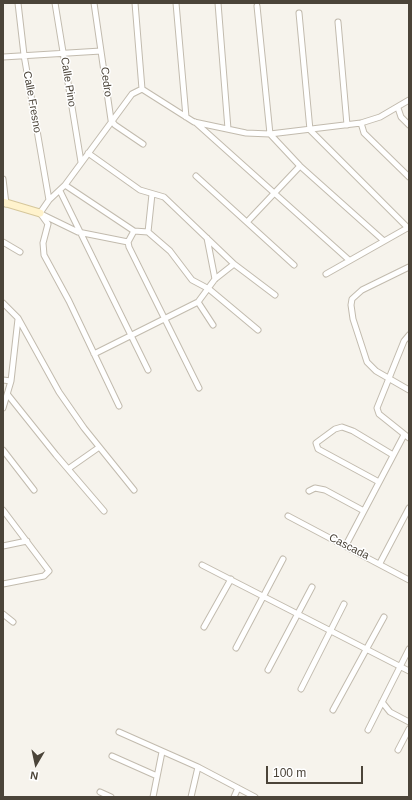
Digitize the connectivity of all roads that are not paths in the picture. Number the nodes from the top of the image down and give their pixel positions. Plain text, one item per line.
1 (18, 3) edge
2 (55, 3) edge
3 (94, 3) edge
4 (135, 3) edge
5 (176, 3) edge
6 (218, 3) edge
7 (257, 6) dead end
8 (299, 13) dead end
9 (338, 22) dead end
10 (101, 51) junction
11 (63, 53) junction
12 (24, 55) junction
13 (3, 56) edge
14 (142, 89) junction
15 (409, 100) edge
16 (398, 108) junction
17 (186, 117) junction
18 (111, 120) junction
19 (194, 122) junction
20 (361, 123) junction
21 (347, 125) junction
22 (409, 125) edge
23 (228, 129) junction
24 (310, 130) junction
25 (270, 134) junction
26 (143, 144) dead end
27 (88, 153) junction
28 (81, 162) junction
29 (300, 166) junction
30 (196, 176) dead end
31 (409, 177) edge
32 (3, 179) edge
33 (65, 185) junction
34 (60, 191) junction
35 (275, 193) junction
36 (152, 194) junction
37 (49, 200) junction
38 (5, 203) edge
39 (40, 214) junction
40 (248, 221) junction
41 (408, 228) edge
42 (134, 231) junction
43 (78, 232) junction
44 (148, 232) junction
45 (207, 238) junction
46 (384, 241) junction
47 (3, 242) edge
48 (128, 242) junction
49 (20, 252) dead end
50 (349, 260) junction
51 (234, 264) junction
52 (294, 265) dead end
53 (409, 267) edge
54 (326, 274) dead end
55 (215, 279) junction
56 (209, 289) junction
57 (274, 295) dead end
58 (198, 302) junction
59 (3, 303) edge
60 (18, 318) junction
61 (164, 319) junction
62 (213, 325) dead end
63 (258, 330) dead end
64 (132, 335) junction
65 (409, 335) edge
66 (94, 354) junction
67 (148, 370) dead end
68 (389, 379) junction
69 (3, 380) edge
70 (11, 381) junction
71 (199, 388) dead end
72 (409, 390) edge
73 (8, 395) junction
74 (119, 406) dead end
75 (3, 408) edge
76 (407, 437) edge
77 (98, 448) junction
78 (3, 450) edge
79 (393, 455) junction
80 (68, 469) junction
81 (379, 482) junction
82 (34, 490) dead end
83 (134, 490) dead end
84 (309, 491) dead end
85 (409, 508) edge
86 (3, 510) edge
87 (364, 511) junction
88 (104, 512) dead end
89 (288, 516) dead end
90 (27, 541) junction
91 (346, 545) junction
92 (3, 546) edge
93 (283, 560) dead end
94 (380, 563) junction
95 (202, 565) dead end
96 (231, 579) junction
97 (409, 580) edge
98 (3, 584) edge
99 (312, 587) dead end
100 (264, 595) junction
101 (344, 604) dead end
102 (298, 613) junction
103 (3, 614) edge
104 (384, 617) dead end
105 (13, 622) dead end
106 (204, 627) dead end
107 (331, 630) junction
108 (236, 648) dead end
109 (365, 648) junction
110 (409, 649) edge
111 (400, 666) junction
112 (268, 670) dead end
113 (409, 671) edge
114 (300, 689) dead end
115 (382, 702) junction
116 (333, 710) dead end
117 (409, 722) edge
118 (409, 729) edge
119 (368, 730) dead end
120 (119, 732) dead end
121 (398, 750) dead end
122 (162, 752) junction
123 (112, 756) dead end
124 (198, 767) junction
125 (157, 776) junction
126 (238, 788) junction
127 (100, 792) dead end
128 (111, 797) edge
129 (152, 797) edge
130 (191, 797) edge
131 (234, 797) edge
132 (255, 797) edge

1 - 12 street, Calle Fresno
2 - 11 street, Calle Pino
3 - 10 street, Cedro
4 - 14 street
5 - 17 street
6 - 23 street
7 - 25 street
8 - 24 street
9 - 21 street
10 - 11 street
10 - 18 street, Cedro
11 - 12 street
11 - 28 street, Calle Pino
12 - 13 street
12 - 37 street, Calle Fresno
14 - 17 street
14 - 18 street
15 - 16 street
16 - 20 street
16 - 22 street
17 - 19 street
18 - 26 street
18 - 27 street
19 - 23 street
19 - 35 street
20 - 21 street
20 - 31 street
21 - 24 street
23 - 25 street
24 - 25 street
24 - 41 street
25 - 29 street
27 - 28 street
27 - 36 street
28 - 33 street
29 - 35 street
29 - 46 street
30 - 40 street
32 - 38 street
33 - 34 street
33 - 42 street
34 - 37 street
34 - 43 street
35 - 40 street
35 - 50 street
36 - 44 street
36 - 45 street
37 - 39 street
38 - 39 street
39 - 43 street
39 - 66 street
40 - 52 street
41 - 46 street
42 - 44 street
42 - 48 street
43 - 48 street
43 - 64 street
44 - 56 street
45 - 51 street
45 - 55 street
46 - 50 street
47 - 49 street
48 - 61 street
50 - 54 street
51 - 55 street
51 - 57 street
53 - 68 street
55 - 56 street
56 - 58 street
56 - 63 street
58 - 61 street
58 - 62 street
59 - 60 street
60 - 70 street
60 - 77 street
61 - 64 street
61 - 71 street
64 - 66 street
64 - 67 street
65 - 68 street
66 - 74 street
68 - 72 street
68 - 76 street
69 - 70 street
70 - 73 street
73 - 75 street
73 - 80 street
76 - 79 street
77 - 80 street
77 - 83 street
78 - 82 street
79 - 81 street
79 - 81 street
80 - 88 street
81 - 87 street
84 - 87 street
85 - 94 street
86 - 90 street
87 - 91 street
89 - 91 street, Cascada
90 - 92 street
90 - 98 street
91 - 94 street, Cascada
93 - 100 street
94 - 97 street, Cascada
95 - 96 street
96 - 100 street
96 - 106 street
99 - 102 street
100 - 102 street
100 - 108 street
101 - 107 street
102 - 107 street
102 - 112 street
103 - 105 street
104 - 109 street
107 - 109 street
107 - 114 street
109 - 111 street
109 - 116 street
110 - 111 street
111 - 113 street
111 - 115 street
115 - 117 street
115 - 119 street
118 - 121 street
120 - 122 street
122 - 124 street
122 - 125 street
123 - 125 street
124 - 126 street
124 - 130 street
125 - 129 street
126 - 131 street
126 - 132 street
127 - 128 street

